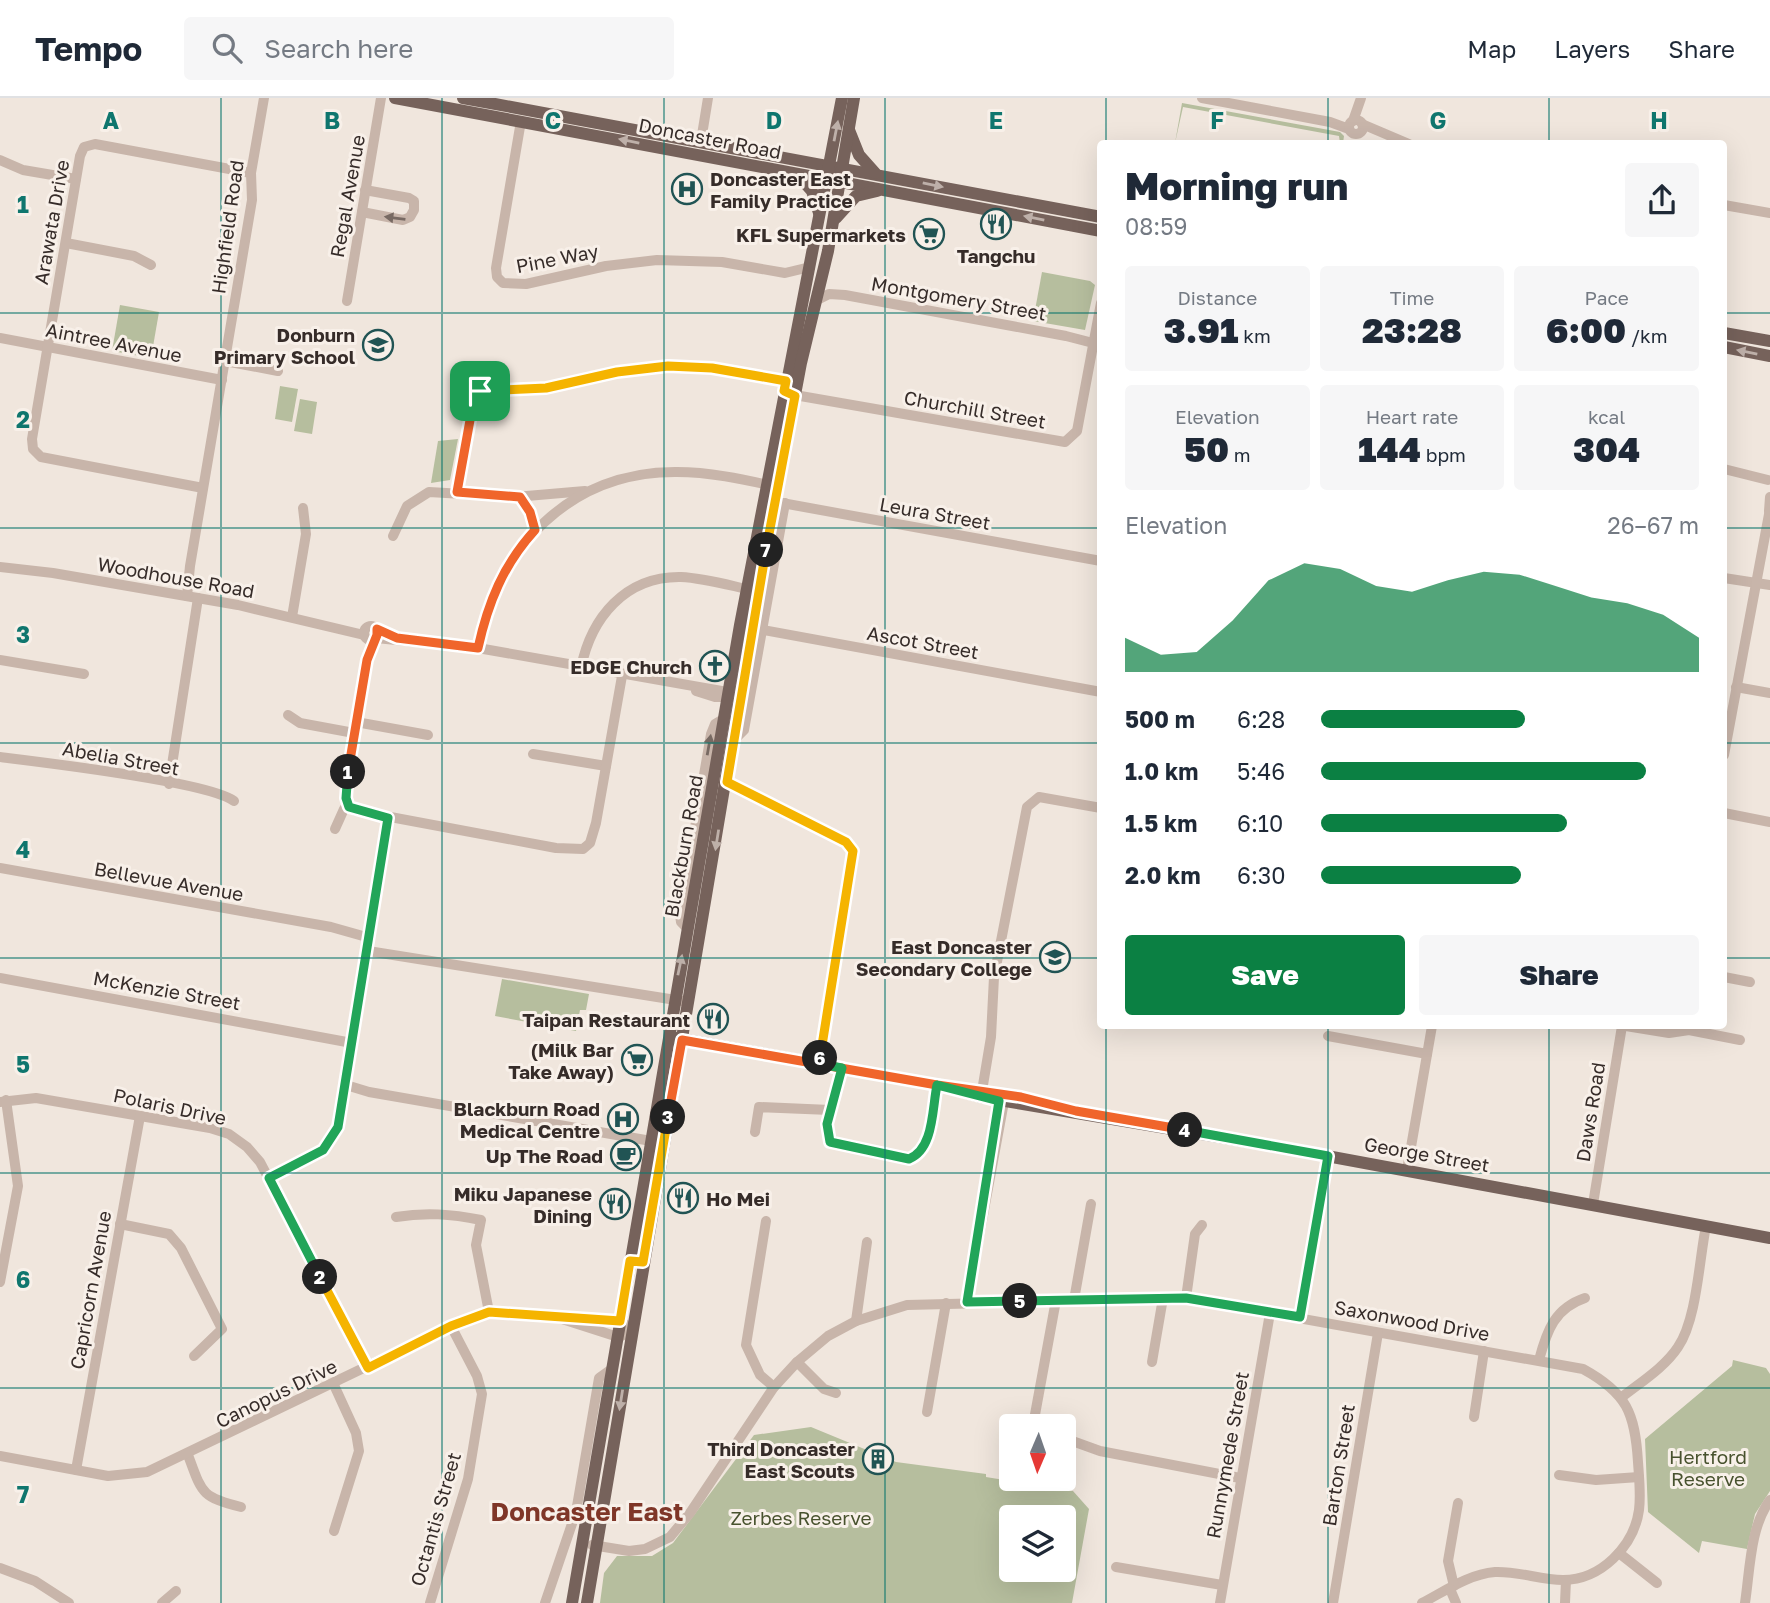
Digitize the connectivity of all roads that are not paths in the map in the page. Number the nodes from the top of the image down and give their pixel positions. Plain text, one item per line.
1 (264, 98) edge
2 (381, 98) edge
3 (394, 98) edge
4 (463, 98) edge
5 (708, 98) edge
6 (842, 98) edge
7 (854, 98) edge
8 (1202, 98) edge
9 (1360, 100) edge
10 (521, 121) junction
11 (849, 130) junction
12 (1355, 130) edge
13 (1398, 140) edge
14 (701, 141) junction
15 (0, 160) edge
16 (836, 166) junction
17 (251, 173) junction
18 (875, 173) junction
19 (797, 174) junction
20 (76, 179) junction
21 (834, 180) junction
22 (888, 189) junction
23 (365, 190) junction
24 (1727, 206) edge
25 (362, 212) junction
26 (1770, 213) edge
27 (1097, 216) edge
28 (826, 222) junction
29 (1097, 230) edge
30 (65, 243) junction
31 (151, 265) dead end
32 (810, 267) junction
33 (785, 273) junction
34 (812, 294) junction
35 (347, 301) dead end
36 (1097, 324) edge
37 (1727, 334) edge
38 (0, 338) edge
39 (1094, 340) junction
40 (1770, 341) edge
41 (48, 347) junction
42 (1727, 348) edge
43 (1770, 356) edge
44 (225, 361) junction
45 (278, 371) dead end
46 (222, 380) junction
47 (792, 388) junction
48 (1727, 469) edge
49 (1769, 477) edge
50 (772, 486) junction
51 (203, 488) junction
52 (589, 490) junction
53 (457, 492) junction
54 (520, 497) junction
55 (1770, 497) edge
56 (775, 501) junction
57 (303, 508) dead end
58 (1770, 510) edge
59 (535, 530) junction
60 (393, 536) dead end
61 (1097, 560) edge
62 (0, 567) edge
63 (1727, 578) edge
64 (1756, 582) junction
65 (1770, 585) edge
66 (752, 590) junction
67 (193, 597) junction
68 (292, 617) junction
69 (751, 628) junction
70 (371, 634) junction
71 (478, 648) junction
72 (0, 660) edge
73 (581, 668) junction
74 (84, 674) dead end
75 (622, 676) junction
76 (1736, 687) junction
77 (1097, 691) edge
78 (1770, 693) edge
79 (733, 695) junction
80 (288, 715) dead end
81 (356, 727) junction
82 (428, 735) dead end
83 (1727, 738) edge
84 (733, 741) junction
85 (533, 754) dead end
86 (0, 757) edge
87 (606, 766) junction
88 (347, 773) junction
89 (727, 782) junction
90 (169, 783) junction
91 (747, 795) junction
92 (724, 797) junction
93 (234, 801) dead end
94 (1097, 807) edge
95 (344, 809) junction
96 (1727, 814) edge
97 (373, 816) junction
98 (391, 819) junction
99 (1770, 822) edge
100 (335, 829) dead end
101 (0, 868) edge
102 (370, 941) junction
103 (0, 978) edge
104 (1727, 978) edge
105 (1750, 982) dead end
106 (674, 1000) junction
107 (689, 1002) junction
108 (1431, 1029) edge
109 (1623, 1029) edge
110 (1643, 1029) edge
111 (1328, 1036) dead end
112 (668, 1037) junction
113 (353, 1040) junction
114 (682, 1040) junction
115 (1740, 1040) dead end
116 (1427, 1054) junction
117 (820, 1064) junction
118 (842, 1068) junction
119 (937, 1085) junction
120 (345, 1087) junction
121 (981, 1092) junction
122 (1002, 1099) junction
123 (3, 1101) edge
124 (830, 1110) junction
125 (140, 1116) junction
126 (755, 1132) dead end
127 (650, 1141) junction
128 (664, 1144) junction
129 (1328, 1156) junction
130 (1407, 1170) junction
131 (269, 1178) junction
132 (1091, 1204) dead end
133 (1593, 1204) junction
134 (396, 1217) dead end
135 (766, 1221) dead end
136 (120, 1224) junction
137 (1202, 1226) dead end
138 (1706, 1226) junction
139 (1770, 1238) edge
140 (867, 1242) dead end
141 (636, 1261) junction
142 (0, 1282) edge
143 (1163, 1298) junction
144 (1186, 1298) junction
145 (1586, 1298) dead end
146 (1056, 1300) junction
147 (1074, 1300) junction
148 (967, 1302) junction
149 (946, 1303) junction
150 (489, 1312) junction
151 (1270, 1313) junction
152 (1300, 1317) junction
153 (560, 1318) junction
154 (856, 1321) junction
155 (451, 1326) junction
156 (628, 1327) junction
157 (1378, 1332) junction
158 (618, 1336) junction
159 (1484, 1351) junction
160 (194, 1356) dead end
161 (1539, 1360) junction
162 (797, 1362) junction
163 (1152, 1362) dead end
164 (368, 1368) junction
165 (613, 1368) junction
166 (334, 1385) junction
167 (774, 1387) junction
168 (836, 1393) dead end
169 (1622, 1397) junction
170 (927, 1412) dead end
171 (1035, 1414) edge
172 (1474, 1417) dead end
173 (1076, 1442) edge
174 (188, 1455) junction
175 (0, 1456) edge
176 (76, 1470) junction
177 (1559, 1475) dead end
178 (1639, 1476) junction
179 (1240, 1478) junction
180 (1770, 1500) edge
181 (1458, 1503) dead end
182 (241, 1507) dead end
183 (334, 1531) dead end
184 (583, 1543) junction
185 (597, 1547) junction
186 (1619, 1553) junction
187 (1116, 1567) dead end
188 (0, 1568) edge
189 (1566, 1580) junction
190 (1657, 1583) dead end
191 (1222, 1585) junction
192 (1452, 1588) junction
193 (176, 1591) dead end
194 (64, 1601) edge
195 (162, 1603) edge
196 (430, 1603) edge
197 (545, 1603) edge
198 (572, 1603) edge
199 (587, 1603) edge
200 (1220, 1603) edge
201 (1333, 1603) edge
202 (1422, 1603) edge
203 (1456, 1603) edge
204 (1565, 1603) edge
205 (1745, 1603) edge

1 - 17 street, Highfield Road
2 - 23 street, Regal Avenue
3 - 10 main road, Doncaster Road
4 - 14 main road, Doncaster Road
5 - 14 street
16 -> 6 main road, Blackburn Road
7 - 11 main road, Blackburn Road
8 - 12 street
9 - 12 street
19 -> 10 main road, Doncaster Road
10 - 33 street, Pine Way
11 - 16 main road, Blackburn Road
11 - 18 main road
12 - 13 street
14 - 16 main road, Doncaster Road
15 - 20 street
16 - 18 main road, Doncaster Road
16 - 21 main road, Blackburn Road
17 - 20 street, Arawata Drive
17 - 44 street, Highfield Road
18 -> 27 main road, Doncaster Road
19 - 21 main road, Doncaster Road
19 - 28 main road
20 - 30 street, Arawata Drive
21 - 22 main road, Doncaster Road
21 - 28 main road, Blackburn Road
22 - 28 main road
29 -> 22 main road, Doncaster Road
23 - 25 street, Regal Avenue
23 -> 25 street
24 - 26 street
25 - 35 street, Regal Avenue
28 - 32 main road, Blackburn Road
28 - 34 main road, Blackburn Road
30 - 31 street
30 - 41 street, Arawata Drive
32 - 33 street, Pine Way
32 - 34 main road, Blackburn Road
33 - 34 street, Pine Way
34 - 39 street, Montgomery Street
34 - 47 main road, Blackburn Road
36 - 39 street, Churchill Street
37 - 40 main road
38 - 41 street, Aintree Avenue
39 - 47 street, Churchill Street
41 - 46 street, Aintree Avenue
41 - 51 street, Arawata Drive
43 -> 42 main road
44 - 45 street
44 - 46 street, Highfield Road
46 - 51 street, Highfield Road
47 - 50 main road, Blackburn Road
47 - 53 street, Churchill Street
48 - 49 street
50 - 52 street
50 - 56 main road, Blackburn Road
51 - 67 street, Highfield Road
52 - 54 street
52 - 59 street
53 - 54 street
53 - 60 street
54 - 59 street
55 - 58 street
56 - 61 street, Leura Street
56 - 66 main road, Blackburn Road
56 - 69 street
57 - 68 street
58 - 64 street
59 - 71 street
62 - 67 street, Woodhouse Road
63 - 64 street
64 - 65 street
64 - 76 street
66 - 69 main road, Blackburn Road
66 - 73 street
67 - 68 street, Woodhouse Road
67 - 90 street, Highfield Road
68 - 70 street, Woodhouse Road
69 - 77 street, Ascot Street
69 - 79 main road, Blackburn Road
69 - 84 street
70 - 71 street, Woodhouse Road
70 - 81 street
71 - 73 street, Woodhouse Road
72 - 74 street
73 - 75 street, Woodhouse Road
75 - 79 street, Woodhouse Road
75 - 87 street
76 - 78 street
76 - 83 street
79 - 84 main road, Blackburn Road
106 -> 79 main road, Blackburn Road
80 - 81 street
81 - 82 street
81 - 88 street
84 - 89 main road, Blackburn Road
85 - 87 street
86 - 90 street, Abelia Street
87 - 98 street
88 - 95 street
88 - 97 street
89 - 91 street
89 - 92 main road, Blackburn Road
90 - 93 street, Abelia Street
91 - 92 street
91 - 117 street
92 -> 107 main road, Blackburn Road
94 - 121 street
95 - 97 street
95 - 100 street
96 - 99 street
97 - 98 street
98 - 102 street
101 - 102 street, Bellevue Avenue
102 - 106 street, Bellevue Avenue
102 - 113 street
103 - 113 street, McKenzie Street
104 - 105 street
106 - 107 street, Bellevue Avenue
106 - 112 main road, Blackburn Road
107 - 114 main road, Blackburn Road
108 - 116 street
109 - 133 street, Daws Road
110 - 115 street
111 - 116 street
112 - 114 main road, George Street
112 - 127 main road, Blackburn Road
113 - 120 street
114 - 117 main road, George Street
114 - 128 main road, Blackburn Road
116 - 130 street
117 - 118 main road, George Street
118 - 119 main road, George Street
118 - 124 street
119 - 121 main road, George Street
119 - 124 street
120 - 127 street
120 - 131 street
121 - 122 main road, George Street
122 - 129 main road, George Street
122 - 148 street
123 - 125 street, Polaris Drive
123 - 142 street
124 - 126 street
125 - 131 street, Polaris Drive
125 - 136 street, Capricorn Avenue
127 - 128 street
127 - 141 main road, Blackburn Road
128 - 141 main road, Blackburn Road
129 - 130 main road, George Street
129 - 152 street
130 - 133 main road, George Street
131 - 164 street, Polaris Drive
132 - 147 street
133 - 138 main road, George Street
134 - 150 street
135 - 167 street
136 - 160 street
136 - 176 street, Capricorn Avenue
137 - 144 street
138 - 139 main road, George Street
138 - 169 street
140 - 154 street
141 - 156 main road, Blackburn Road
143 - 144 street, Saxonwood Drive
143 - 147 street, Saxonwood Drive
143 - 163 street
144 - 151 street, Saxonwood Drive
145 - 161 street
146 - 147 street, Saxonwood Drive
146 - 148 street, Saxonwood Drive
146 - 171 street
148 - 149 street, Saxonwood Drive
149 - 154 street, Saxonwood Drive
149 - 170 street
150 - 153 street, Canopus Drive
150 - 155 street, Canopus Drive
151 - 152 street, Saxonwood Drive
151 - 179 street, Runnymede Street
152 - 157 street, Saxonwood Drive
153 - 156 street, Canopus Drive
153 - 158 street, Canopus Drive
154 - 162 street, Saxonwood Drive
155 - 164 street, Canopus Drive
155 - 196 street, Octantis Street
156 - 158 main road, Blackburn Road
156 -> 185 main road, Blackburn Road
157 - 159 street, Saxonwood Drive
157 - 201 street, Barton Street
158 - 165 main road, Blackburn Road
159 - 161 street, Saxonwood Drive
159 - 172 street
161 - 169 street, Saxonwood Drive
162 - 167 street, Saxonwood Drive
162 - 168 street
164 - 166 street, Canopus Drive
165 - 184 main road, Blackburn Road
165 - 197 street
166 - 174 street, Canopus Drive
166 - 183 street
167 - 185 street, Saxonwood Drive
169 - 178 street
173 - 179 street
174 - 176 street, Canopus Drive
174 - 182 street
175 - 176 street, Canopus Drive
177 - 178 street
178 - 186 street
179 - 191 street, Runnymede Street
180 - 205 street
181 - 192 street
184 - 185 street, Saxonwood Drive
184 - 198 main road, Blackburn Road
185 - 199 main road, Blackburn Road
186 - 189 street
186 - 190 street
187 - 191 street
188 - 194 street
189 - 192 street
189 - 204 street
191 - 200 street, Runnymede Street
192 - 202 street
192 - 203 street
193 - 195 street

